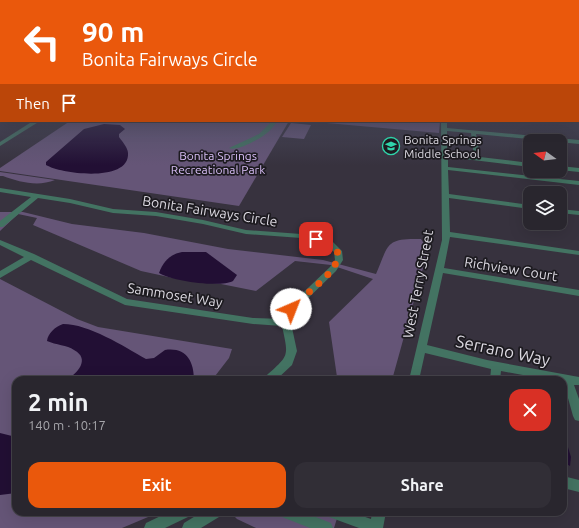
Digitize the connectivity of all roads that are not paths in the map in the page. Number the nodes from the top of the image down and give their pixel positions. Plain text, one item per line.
1 (35, 122) edge
2 (275, 122) edge
3 (445, 125) edge
4 (473, 132) junction
5 (579, 142) edge
6 (0, 144) edge
7 (232, 148) dead end
8 (445, 155) junction
9 (477, 159) junction
10 (523, 163) edge
11 (445, 168) junction
12 (567, 169) edge
13 (579, 170) edge
14 (579, 183) edge
15 (0, 190) edge
16 (36, 196) junction
17 (446, 196) junction
18 (523, 206) edge
19 (567, 212) edge
20 (579, 213) edge
21 (0, 225) edge
22 (446, 234) junction
23 (0, 242) edge
24 (579, 253) edge
25 (30, 256) junction
26 (440, 270) junction
27 (0, 275) edge
28 (579, 293) edge
29 (286, 323) junction
30 (422, 348) junction
31 (496, 366) junction
32 (273, 376) edge
33 (415, 376) edge
34 (496, 376) edge
35 (550, 376) edge
36 (567, 379) edge
37 (579, 381) edge
38 (567, 382) edge
39 (579, 416) edge
40 (567, 483) edge
41 (579, 486) edge
42 (175, 516) edge
43 (208, 516) edge
44 (297, 516) edge
45 (344, 516) edge
46 (378, 516) edge
47 (151, 528) edge
48 (189, 528) edge
49 (326, 528) edge
50 (376, 528) edge

1 - 6 street
2 - 7 street
3 - 4 street
3 - 8 street, West Terry Street
4 - 5 street
4 - 9 street
8 - 9 street
8 - 11 street, West Terry Street
9 - 10 street
11 - 14 street
11 - 17 street, West Terry Street
12 - 13 street
15 - 16 street
16 - 21 street
16 - 29 street, Bonita Fairways Circle
17 - 18 street
17 - 22 street, West Terry Street
19 - 20 street
22 - 24 street
22 - 26 street, West Terry Street
23 - 25 street, Sammoset Way
25 - 27 street
25 - 29 street, Sammoset Way
26 - 28 street, Richview Court
26 - 30 street, West Terry Street
29 - 32 street
30 - 31 street, Serrano Way
30 - 33 street, West Terry Street
31 - 34 street
31 - 35 street, Serrano Way
36 - 37 street, Serrano Way
38 - 39 street
40 - 41 street
42 - 47 street
43 - 48 street
44 - 49 street
45 - 50 street
46 - 50 street

